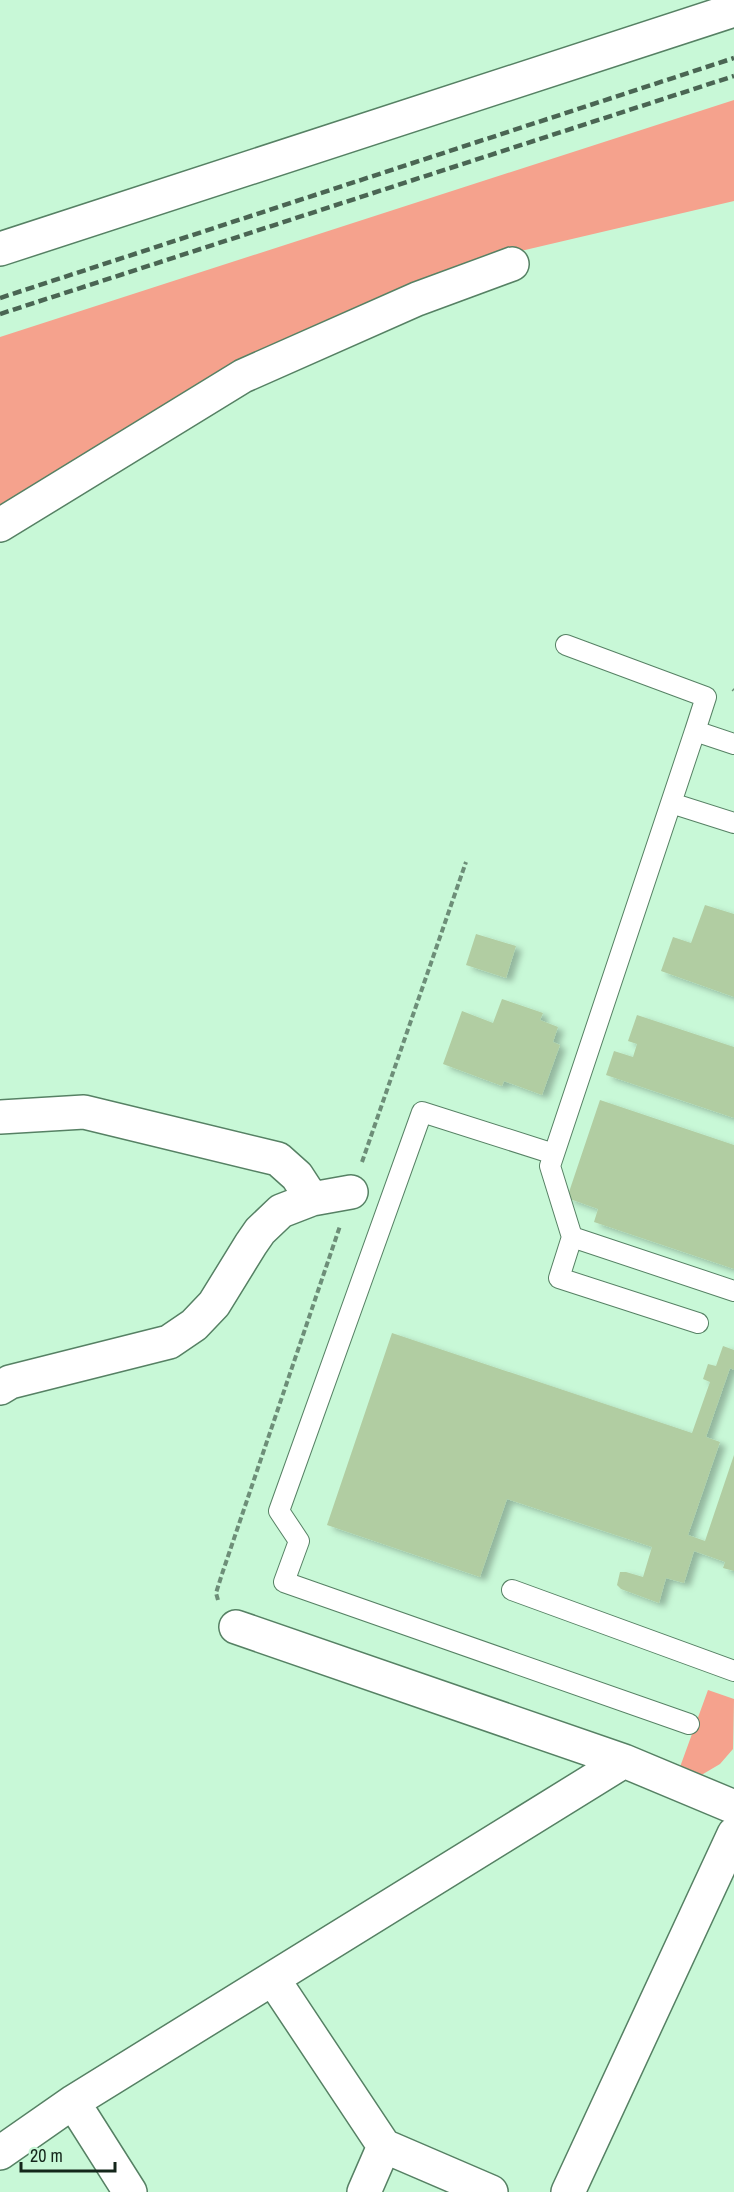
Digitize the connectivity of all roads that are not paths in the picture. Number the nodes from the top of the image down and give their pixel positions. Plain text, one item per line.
1 (734, 10) edge
2 (0, 249) edge
3 (512, 264) dead end
4 (0, 525) edge
5 (566, 645) dead end
6 (695, 731) junction
7 (734, 744) edge
8 (671, 802) junction
9 (734, 823) edge
10 (0, 1117) edge
11 (554, 1154) junction
12 (351, 1192) road end
13 (312, 1199) junction
14 (572, 1238) junction
15 (734, 1291) edge
16 (698, 1323) dead end
17 (0, 1388) edge
18 (512, 1590) dead end
19 (236, 1627) road end
20 (734, 1671) edge
21 (689, 1724) dead end
22 (624, 1761) junction
23 (734, 1807) edge
24 (734, 1834) edge
25 (273, 1979) junction
26 (73, 2102) junction
27 (384, 2146) junction
28 (0, 2153) edge
29 (130, 2192) edge
30 (363, 2192) edge
31 (490, 2192) edge
32 (568, 2192) edge

1 - 2 street
3 - 4 street
5 - 6 lane
6 - 7 lane
6 - 8 lane
8 - 9 lane
8 - 11 lane
10 - 13 street
11 - 14 lane
11 - 21 lane
12 - 13 street
13 - 17 street
14 - 15 lane
14 - 16 lane
18 - 20 lane
19 - 22 street
22 - 23 street
22 - 25 street
24 - 32 street
25 - 26 street
25 - 27 street
26 - 28 street
26 - 29 street
27 - 30 street
27 - 31 street

